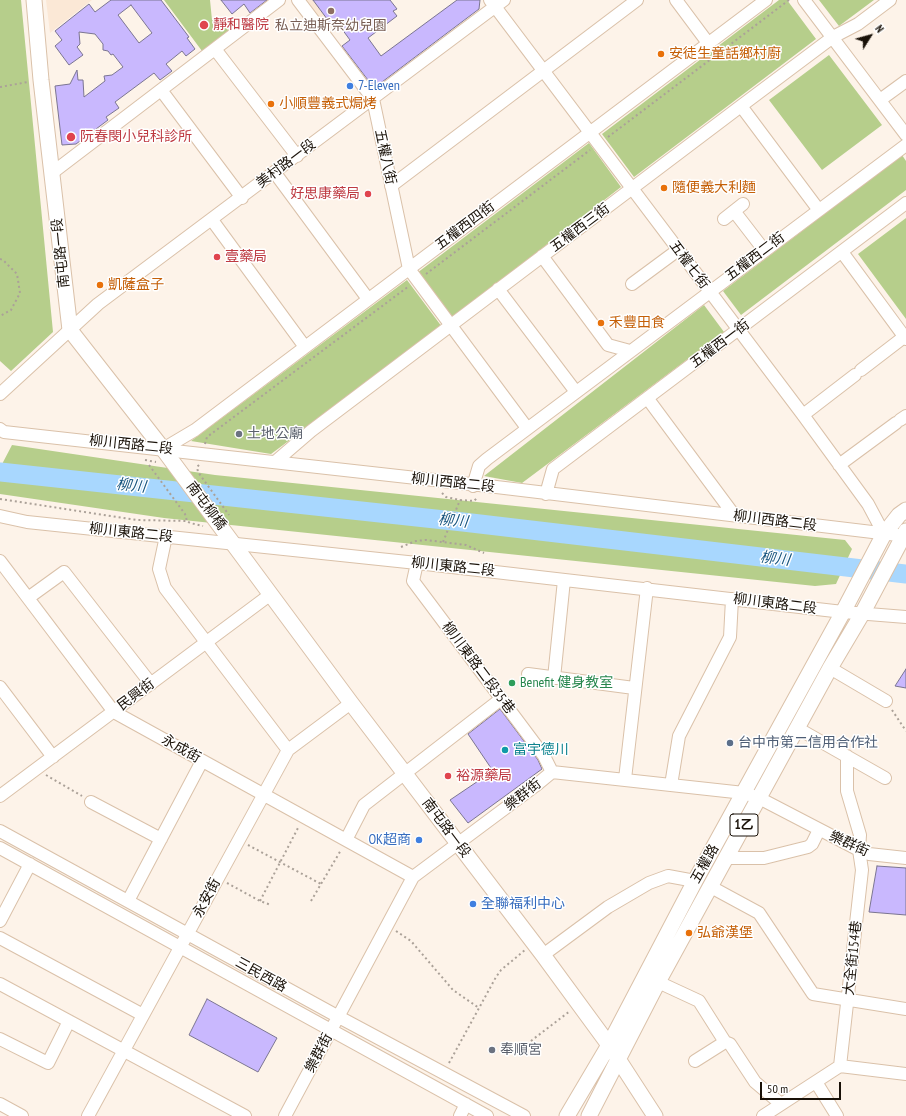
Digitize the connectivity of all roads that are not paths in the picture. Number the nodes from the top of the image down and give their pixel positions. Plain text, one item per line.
1 (34, 0) edge
2 (279, 0) edge
3 (298, 0) edge
4 (636, 0) edge
5 (676, 0) edge
6 (766, 0) edge
7 (804, 0) edge
8 (890, 0) edge
9 (496, 2) edge
10 (833, 38) junction
11 (708, 43) junction
12 (215, 49) junction
13 (543, 71) junction
14 (906, 81) edge
15 (160, 90) junction
16 (373, 99) junction
17 (880, 100) junction
18 (740, 106) junction
19 (590, 132) junction
20 (906, 135) edge
21 (906, 145) edge
22 (296, 156) junction
23 (52, 173) junction
24 (274, 173) junction
25 (391, 186) junction
26 (632, 188) junction
27 (242, 198) junction
28 (906, 203) edge
29 (818, 209) junction
30 (724, 219) dead end
31 (212, 220) junction
32 (678, 250) junction
33 (764, 250) junction
34 (842, 252) junction
35 (542, 256) junction
36 (409, 269) junction
37 (632, 284) dead end
38 (498, 289) junction
39 (709, 291) junction
40 (368, 299) junction
41 (450, 325) junction
42 (70, 330) junction
43 (738, 330) junction
44 (905, 338) edge
45 (305, 346) junction
46 (630, 351) junction
47 (576, 392) junction
48 (0, 394) edge
49 (648, 399) junction
50 (802, 415) junction
51 (901, 420) edge
52 (527, 428) junction
53 (0, 429) edge
54 (163, 449) junction
55 (274, 462) junction
56 (840, 465) junction
57 (476, 491) junction
58 (546, 494) junction
59 (906, 510) edge
60 (734, 515) junction
61 (0, 516) edge
62 (166, 536) junction
63 (902, 538) edge
64 (881, 540) junction
65 (234, 543) junction
66 (0, 561) edge
67 (417, 563) junction
68 (564, 580) junction
69 (647, 588) junction
70 (271, 594) junction
71 (28, 598) junction
72 (732, 599) junction
73 (843, 612) junction
74 (862, 614) junction
75 (906, 617) edge
76 (206, 643) junction
77 (830, 668) junction
78 (528, 674) dead end
79 (554, 678) junction
80 (150, 684) junction
81 (0, 687) edge
82 (634, 688) junction
83 (502, 700) junction
84 (886, 701) road end
85 (351, 703) junction
86 (114, 712) junction
87 (797, 728) junction
88 (288, 750) junction
89 (847, 756) junction
90 (53, 757) junction
91 (202, 760) junction
92 (552, 772) junction
93 (405, 773) junction
94 (885, 778) dead end
95 (626, 779) junction
96 (671, 785) junction
97 (744, 793) junction
98 (264, 794) junction
99 (0, 796) edge
100 (759, 798) junction
101 (92, 802) road end
102 (819, 830) junction
103 (0, 831) edge
104 (161, 839) junction
105 (346, 840) junction
106 (459, 844) junction
107 (0, 848) edge
108 (859, 850) junction
109 (726, 858) junction
110 (906, 858) edge
111 (30, 864) junction
112 (413, 877) junction
113 (695, 881) junction
114 (711, 887) junction
115 (128, 901) junction
116 (0, 921) edge
117 (187, 934) junction
118 (0, 938) edge
119 (181, 947) junction
120 (543, 955) junction
121 (658, 982) junction
122 (0, 984) edge
123 (848, 1000) junction
124 (906, 1009) edge
125 (143, 1015) junction
126 (337, 1016) junction
127 (69, 1022) junction
128 (330, 1030) junction
129 (0, 1039) edge
130 (725, 1042) junction
131 (609, 1045) junction
132 (123, 1051) junction
133 (618, 1058) junction
134 (695, 1061) dead end
135 (840, 1066) junction
136 (906, 1074) edge
137 (816, 1082) junction
138 (0, 1104) edge
139 (466, 1104) junction
140 (781, 1104) junction
141 (22, 1116) edge
142 (88, 1116) edge
143 (245, 1116) edge
144 (285, 1116) edge
145 (460, 1116) edge
146 (487, 1116) edge
147 (524, 1116) edge
148 (567, 1116) edge
149 (589, 1116) edge
150 (655, 1116) edge
151 (763, 1116) edge
152 (837, 1116) edge

1 - 23 main road, 南屯路一段
2 - 12 street
3 - 16 street, 五權八街
4 - 13 street
5 - 11 street
6 - 11 street, 五權西四街
7 - 10 street
8 - 10 street, 五權西三街
9 - 13 street, 五權七街
9 - 16 street, 美村路一段
10 - 17 street
10 - 18 street, 五權西三街
11 - 19 street, 五權西四街
12 - 15 street
12 - 22 street
13 - 19 street, 五權七街
13 - 25 street
14 - 17 street
15 - 23 street
15 - 27 street
16 - 22 street, 美村路一段
16 - 25 street, 五權八街
17 - 20 street
18 - 26 street, 五權西三街
18 - 29 street
19 - 26 street, 五權七街
19 - 36 street, 五權西四街
21 - 29 street, 五權西二街
22 - 24 street, 美村路一段
23 - 42 main road, 南屯路一段
24 - 27 street, 美村路一段
24 - 40 street
25 - 36 street, 五權八街
26 - 32 street, 五權七街
26 - 35 street, 五權西三街
27 - 31 street, 美村路一段
28 - 34 street, 五權西一街
29 - 33 street, 五權西二街
30 - 33 street
31 - 42 street, 美村路一段
31 - 45 street
32 - 37 street
32 - 39 street, 五權七街
33 - 39 street, 五權西二街
34 - 43 street, 五權西一街
34 - 44 street
35 - 38 street, 五權西三街
35 - 46 street
36 - 40 street, 五權西四街
36 - 41 street, 五權八街
38 - 41 street, 五權西三街
38 - 47 street
39 - 43 street, 五權七街
39 - 46 street, 五權西二街
40 - 45 street, 五權西四街
41 - 52 street
41 - 55 street, 五權西三街
42 - 48 street, 美村路一段
42 - 54 main road
43 - 49 street, 五權西一街
43 - 50 street, 五權七街
44 - 50 street
45 - 54 street, 五權西四街
46 - 47 street, 五權西二街
47 - 52 street, 五權西二街
49 - 58 street, 五權西一街
49 - 60 street
50 - 56 street, 五權七街
51 - 56 street
52 - 57 street, 五權西二街
53 - 54 street, 柳川西路二段
54 - 55 street, 柳川西路二段
54 - 65 main road, 南屯柳橋
55 - 57 street, 柳川西路二段
56 - 64 street, 五權七街
57 - 58 street, 柳川西路二段
58 - 60 street, 柳川西路二段
59 - 64 main road, 1乙
60 - 64 street, 柳川西路二段
61 - 62 street, 柳川東路二段
62 - 65 street, 柳川東路二段
62 - 76 street
63 - 64 street, 柳川西路二段
63 - 74 main road, 五權路 / 1乙
64 - 73 main road, 五權路 / 1乙
65 - 67 street, 柳川東路二段
65 - 70 main road, 南屯路一段
66 - 71 street, 永成街
67 - 68 street, 柳川東路二段
67 - 83 street, 柳川東路二段35巷
68 - 69 street, 柳川東路二段
68 - 79 street
69 - 72 street, 柳川東路二段
69 - 82 street
70 - 76 street, 民興街
70 - 85 main road, 南屯路一段
71 - 80 street
71 - 86 street, 永成街
72 - 73 street, 柳川東路二段
72 - 96 street
73 - 74 street, 柳川東路二段
73 - 97 main road, 五權路 / 1乙
74 - 75 street, 柳川東路二段
74 - 77 main road, 五權路 / 1乙
76 - 80 street, 民興街
76 - 88 street
77 - 84 street
77 - 87 main road, 五權路 / 1乙
78 - 79 street
79 - 82 street
80 - 86 street, 民興街
81 - 90 street
82 - 95 street
83 - 92 street, 柳川東路二段35巷
83 - 93 street
85 - 88 street, 永安街
85 - 93 main road, 南屯路一段
86 - 90 street, 民興街
86 - 91 street, 永成街
87 - 89 street
87 - 100 main road, 五權路 / 1乙
88 - 98 street, 永安街
89 - 94 street
89 - 108 street, 大全街154巷
90 - 99 street, 民興街
91 - 98 street, 永成街
91 - 104 street
92 - 95 street, 樂群街
92 - 106 street, 樂群街
93 - 105 street
93 - 106 main road, 南屯路一段
95 - 96 street, 樂群街
96 - 97 street, 樂群街
97 - 100 street, 樂群街
97 - 113 main road, 五權路 / 1乙
98 - 105 street, 永成街
98 - 117 street, 永安街
100 - 102 street, 樂群街
100 - 109 main road, 五權路 / 1乙
101 - 104 street
102 - 108 street, 樂群街
102 - 109 street
103 - 115 street, 三民西路
104 - 115 street
105 - 112 street, 永成街
106 - 112 street, 樂群街
106 - 120 main road, 南屯路一段
107 - 111 street, 三民西路
108 - 110 street, 樂群街
108 - 123 street, 大全街154巷
109 - 114 main road, 五權路 / 1乙
111 - 116 street
111 - 119 street, 三民西路
112 - 126 street, 樂群街
113 - 120 street
113 - 131 main road, 五權路 / 1乙
114 - 121 main road, 五權路 / 1乙
114 - 123 street
115 - 117 street, 三民西路
117 - 119 street, 永安街
117 - 126 street, 三民西路
118 - 125 street
119 - 125 street, 永安街
119 - 128 street, 三民西路
120 - 131 main road, 南屯路一段
121 - 130 street
121 - 133 main road, 五權路 / 1乙
122 - 127 street
123 - 124 street
123 - 135 street, 大全街154巷
125 - 132 street, 永安街
126 - 128 street, 樂群街
126 - 147 street, 三民西路
127 - 129 street
127 - 132 street
128 - 139 street, 三民西路
128 - 144 street, 樂群街
130 - 134 street
130 - 140 street
131 - 133 main road, 南屯路一段
131 - 148 main road, 五權路 / 1乙
132 - 142 street, 永安街
132 - 143 street
133 - 149 main road, 五權路 / 1乙
133 - 150 main road, 南屯路一段
135 - 136 street
135 - 137 street
137 - 140 street
137 - 152 street
138 - 141 street
139 - 145 street
139 - 146 street, 三民西路
140 - 151 street

